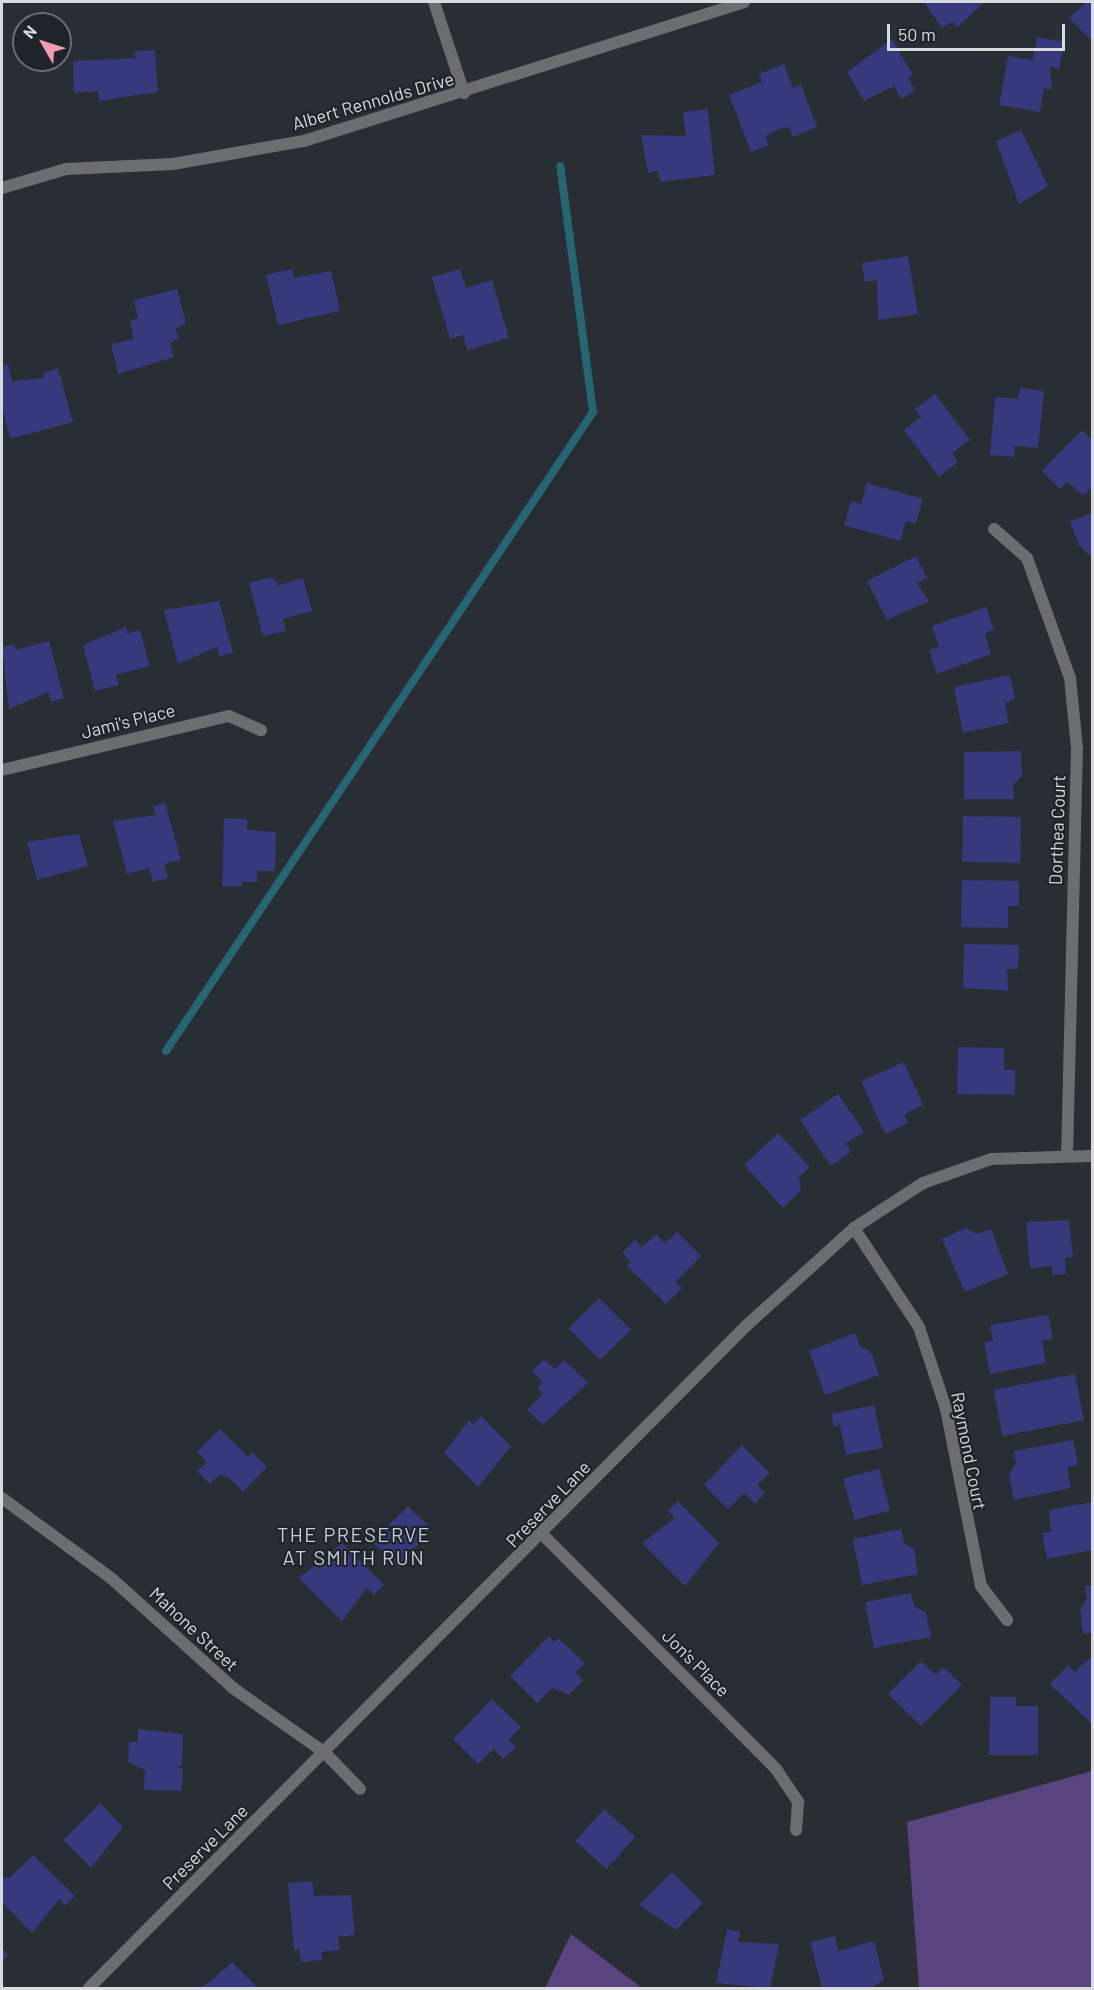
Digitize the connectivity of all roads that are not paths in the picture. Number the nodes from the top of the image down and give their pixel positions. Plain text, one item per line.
1 (434, 2) edge
2 (744, 2) edge
3 (464, 93) junction
4 (2, 188) edge
5 (994, 529) dead end
6 (261, 730) dead end
7 (2, 771) edge
8 (1067, 1156) junction
9 (1092, 1156) edge
10 (854, 1228) junction
11 (2, 1498) edge
12 (543, 1535) junction
13 (1007, 1620) dead end
14 (325, 1753) junction
15 (360, 1789) dead end
16 (796, 1830) dead end
17 (89, 1989) edge

1 - 3 street
2 - 3 street, Albert Rennolds Drive
3 - 4 street, Albert Rennolds Drive
5 - 8 street, Dorthea Court
6 - 7 street, Jami's Place
8 - 9 street, Preserve Lane
8 - 10 street, Preserve Lane
10 - 12 street, Preserve Lane
10 - 13 street, Raymond Court
11 - 14 street, Mahone Street
12 - 14 street, Preserve Lane
12 - 16 street, Jon's Place
14 - 15 street, Mahone Street
14 - 17 street, Preserve Lane

